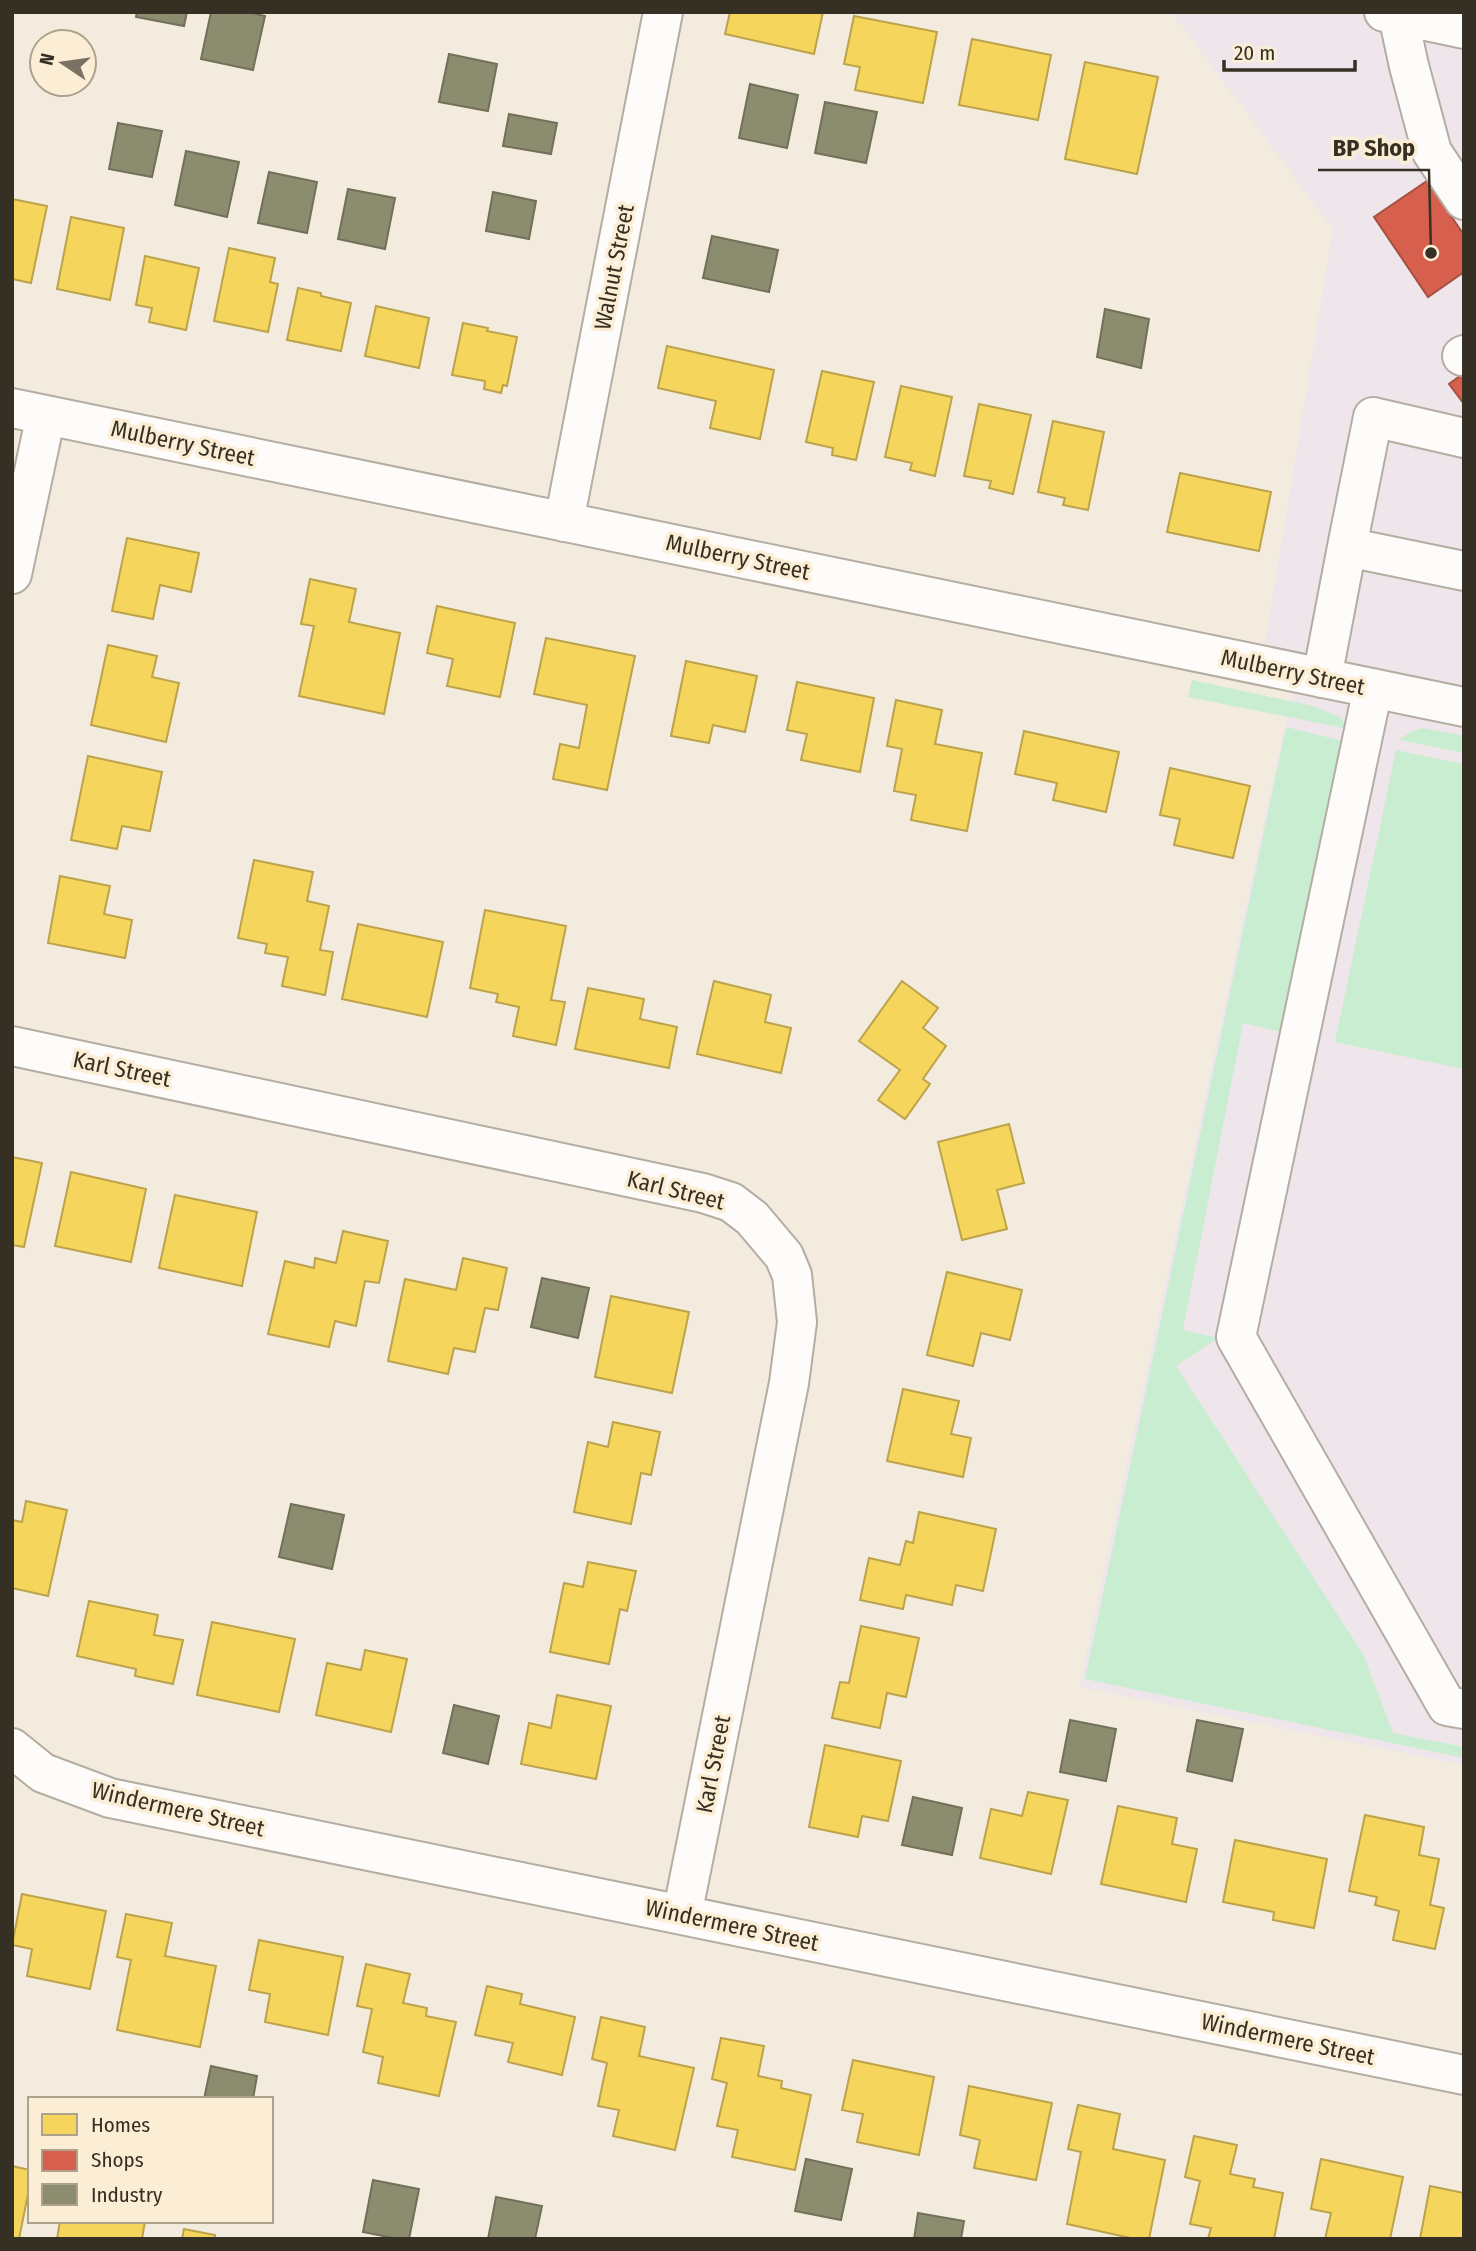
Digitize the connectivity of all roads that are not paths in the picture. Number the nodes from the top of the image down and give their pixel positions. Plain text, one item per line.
1 (663, 12) edge
2 (1391, 14) edge
3 (1464, 29) edge
4 (1464, 201) edge
5 (29, 412) edge
6 (1464, 438) edge
7 (564, 522) junction
8 (1347, 547) junction
9 (1464, 571) edge
10 (12, 574) edge
11 (1322, 678) junction
12 (1373, 688) junction
13 (1464, 707) edge
14 (12, 1046) edge
15 (1464, 1709) edge
16 (12, 1748) edge
17 (682, 1915) junction
18 (1464, 2075) edge

1 - 7 street, Walnut Street
2 - 3 street
2 - 4 street
5 - 7 street, Mulberry Street
5 - 10 street
6 - 8 street
7 - 11 street, Mulberry Street
8 - 9 street
8 - 11 street
11 - 12 street, Mulberry Street
12 - 13 street, Mulberry Street
12 - 15 street
14 - 17 street, Karl Street
16 - 17 street, Windermere Street
17 - 18 street, Windermere Street

